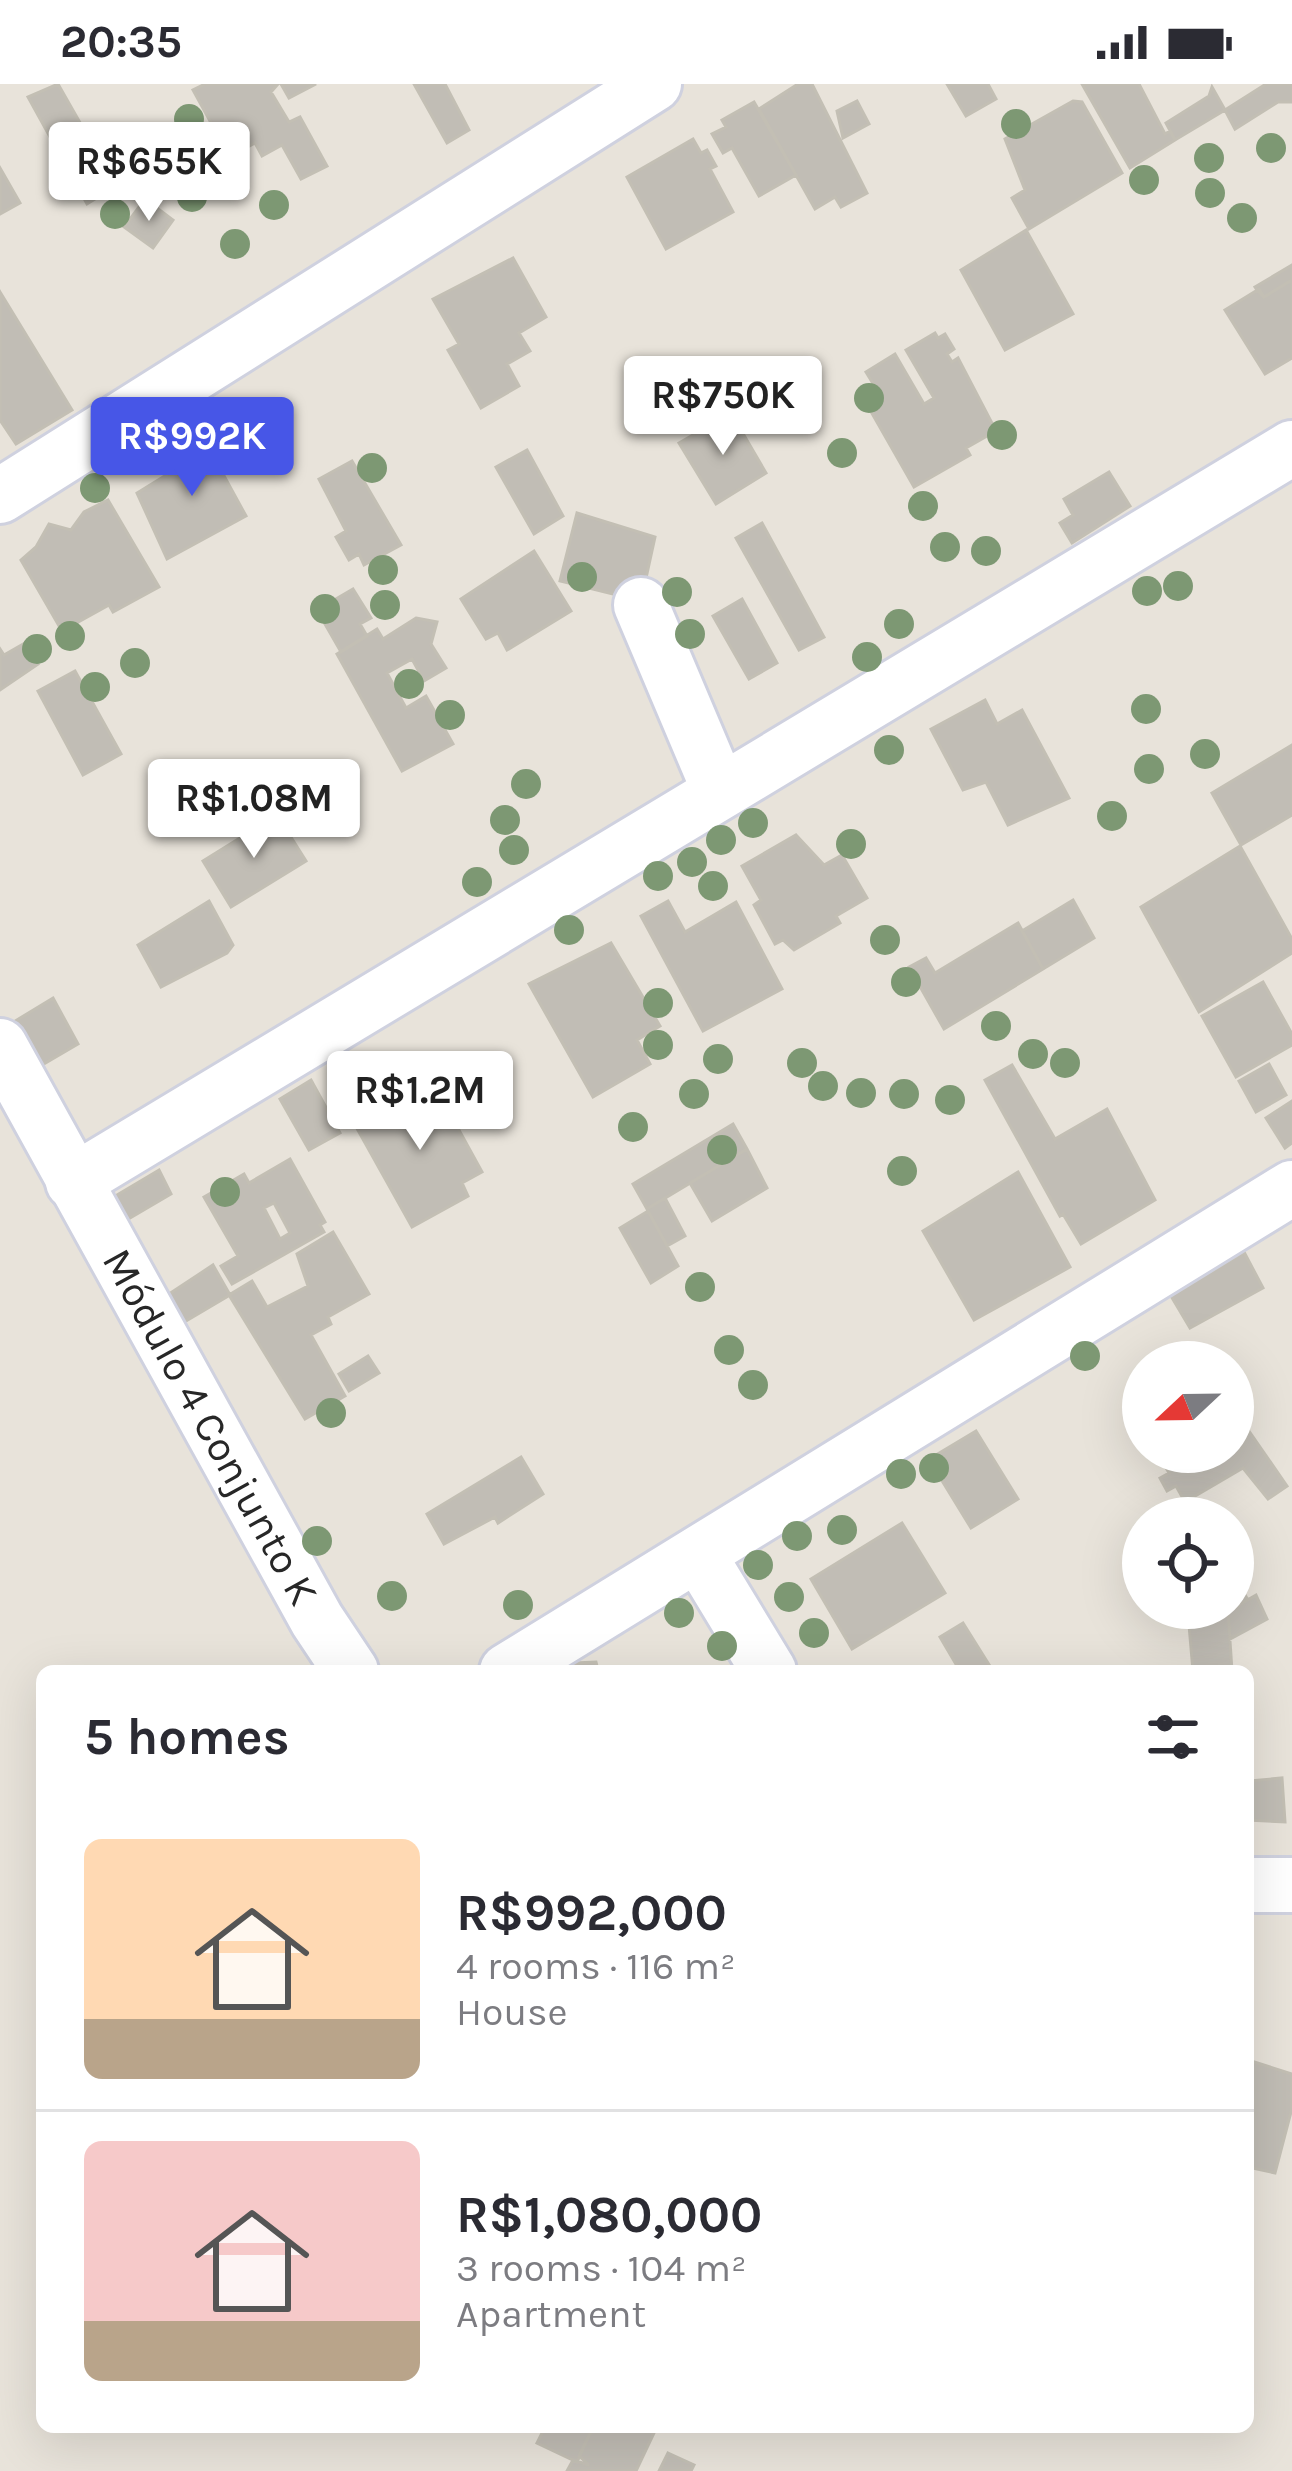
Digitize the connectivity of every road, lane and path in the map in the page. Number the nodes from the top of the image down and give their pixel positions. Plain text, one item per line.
1 (654, 84) edge
2 (1292, 448) edge
3 (0, 496) edge
4 (640, 605) dead end
5 (720, 792) junction
6 (0, 1046) edge
7 (73, 1182) junction
8 (1292, 1188) edge
9 (698, 1554) junction
10 (347, 1665) edge
11 (518, 1665) edge
12 (765, 1665) edge
13 (1254, 1885) edge
14 (1292, 1886) edge

1 - 3 street
2 - 5 street
4 - 5 street
5 - 7 street
6 - 7 street, Módulo 4 Conjunto K
7 - 10 street, Módulo 4 Conjunto K
8 - 9 street
9 - 11 street
9 - 12 street
13 - 14 street

